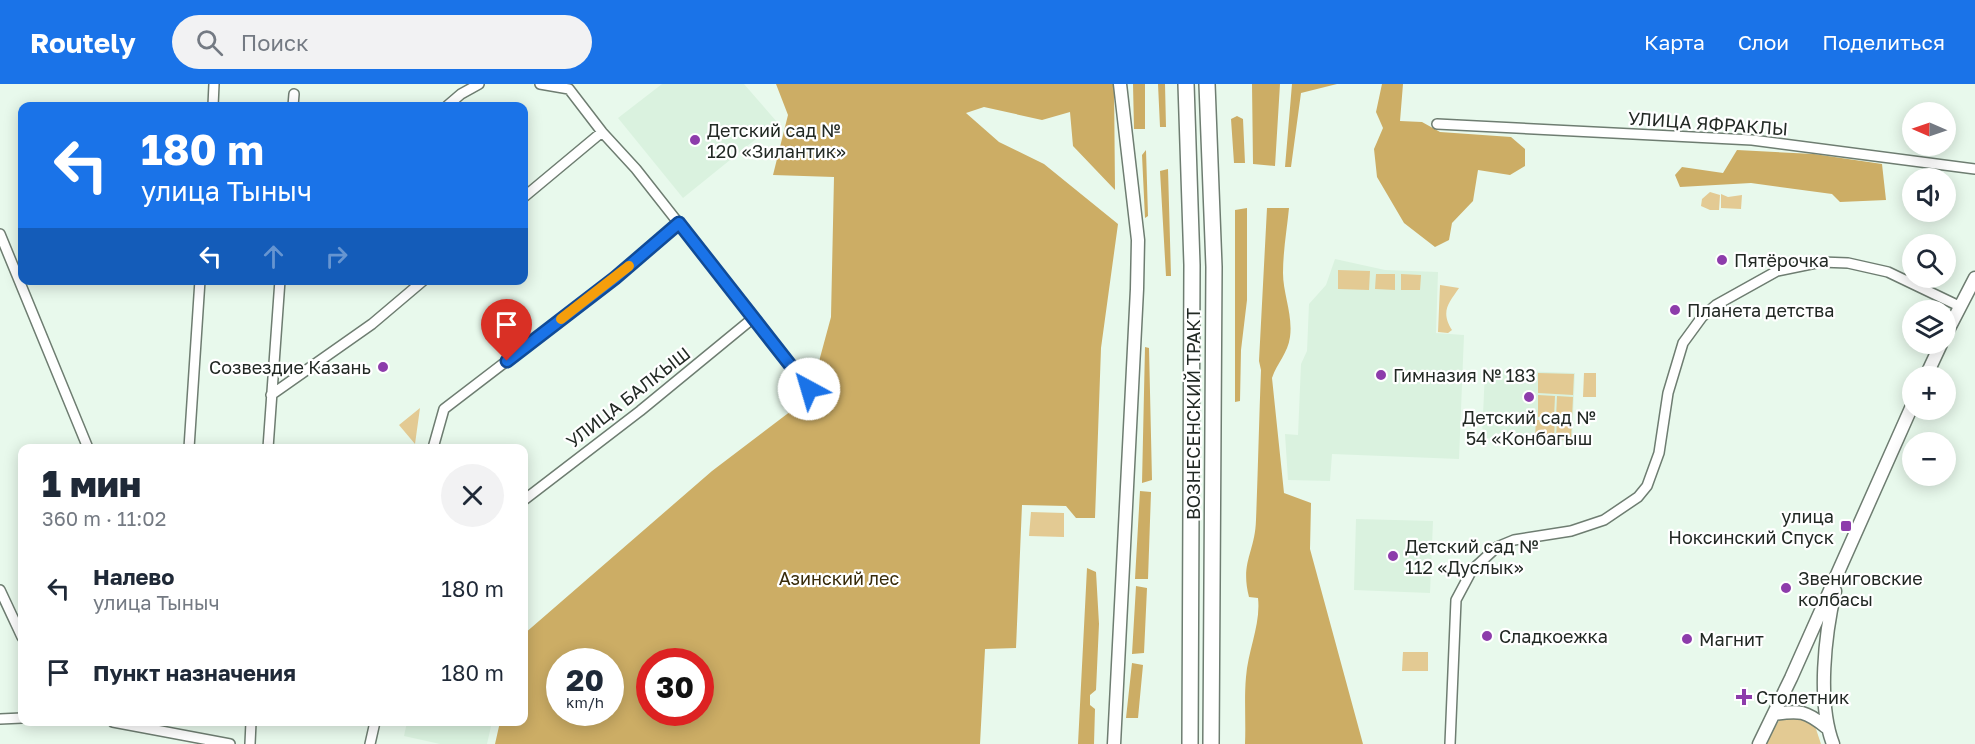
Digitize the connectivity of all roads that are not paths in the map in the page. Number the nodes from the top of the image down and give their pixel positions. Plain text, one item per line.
1 (214, 84) edge
2 (480, 84) edge
3 (540, 84) edge
4 (1120, 84) edge
5 (1186, 84) edge
6 (1207, 84) edge
7 (294, 94) dead end
8 (213, 102) edge
9 (293, 102) edge
10 (452, 102) edge
11 (1437, 124) dead end
12 (602, 132) junction
13 (1975, 170) edge
14 (528, 194) edge
15 (679, 223) junction
16 (0, 234) edge
17 (18, 278) edge
18 (1975, 278) edge
19 (21, 285) edge
20 (200, 285) edge
21 (280, 285) edge
22 (418, 285) edge
23 (1959, 306) junction
24 (1956, 312) edge
25 (752, 319) junction
26 (809, 389) dead end
27 (272, 395) junction
28 (1906, 420) edge
29 (86, 444) edge
30 (189, 444) edge
31 (268, 444) edge
32 (434, 444) edge
33 (528, 497) edge
34 (1842, 564) junction
35 (0, 590) edge
36 (18, 628) edge
37 (1774, 714) junction
38 (18, 717) edge
39 (0, 719) edge
40 (251, 726) edge
41 (374, 726) edge
42 (175, 727) edge
43 (1826, 727) junction
44 (230, 744) edge
45 (250, 744) edge
46 (370, 744) edge
47 (1114, 744) edge
48 (1190, 744) edge
49 (1211, 744) edge
50 (1450, 744) edge
51 (1759, 744) edge
52 (1833, 744) edge

1 - 8 street
2 - 10 street
3 - 12 street
4 - 47 street
5 - 48 main road, ВОЗНЕСЕНСКИЙ ТРАКТ
6 - 49 main road, ВОЗНЕСЕНСКИЙ ТРАКТ
7 - 9 street
11 - 13 street, УЛИЦА ЯФРАКЛЫ
12 - 14 street
12 - 15 street
15 - 25 street
15 - 32 street
16 - 17 street
18 - 23 street
19 - 29 street
20 - 30 street
21 - 27 street
22 - 27 street
23 - 24 street
23 - 50 street
25 - 26 street
25 - 33 street, УЛИЦА БАЛКЫШ
27 - 31 street
28 - 34 street
34 - 37 street
34 - 43 street
35 - 36 street
37 - 43 street
37 - 51 street
38 - 39 street
40 - 45 street
41 - 46 street
42 - 44 street
43 - 52 street

